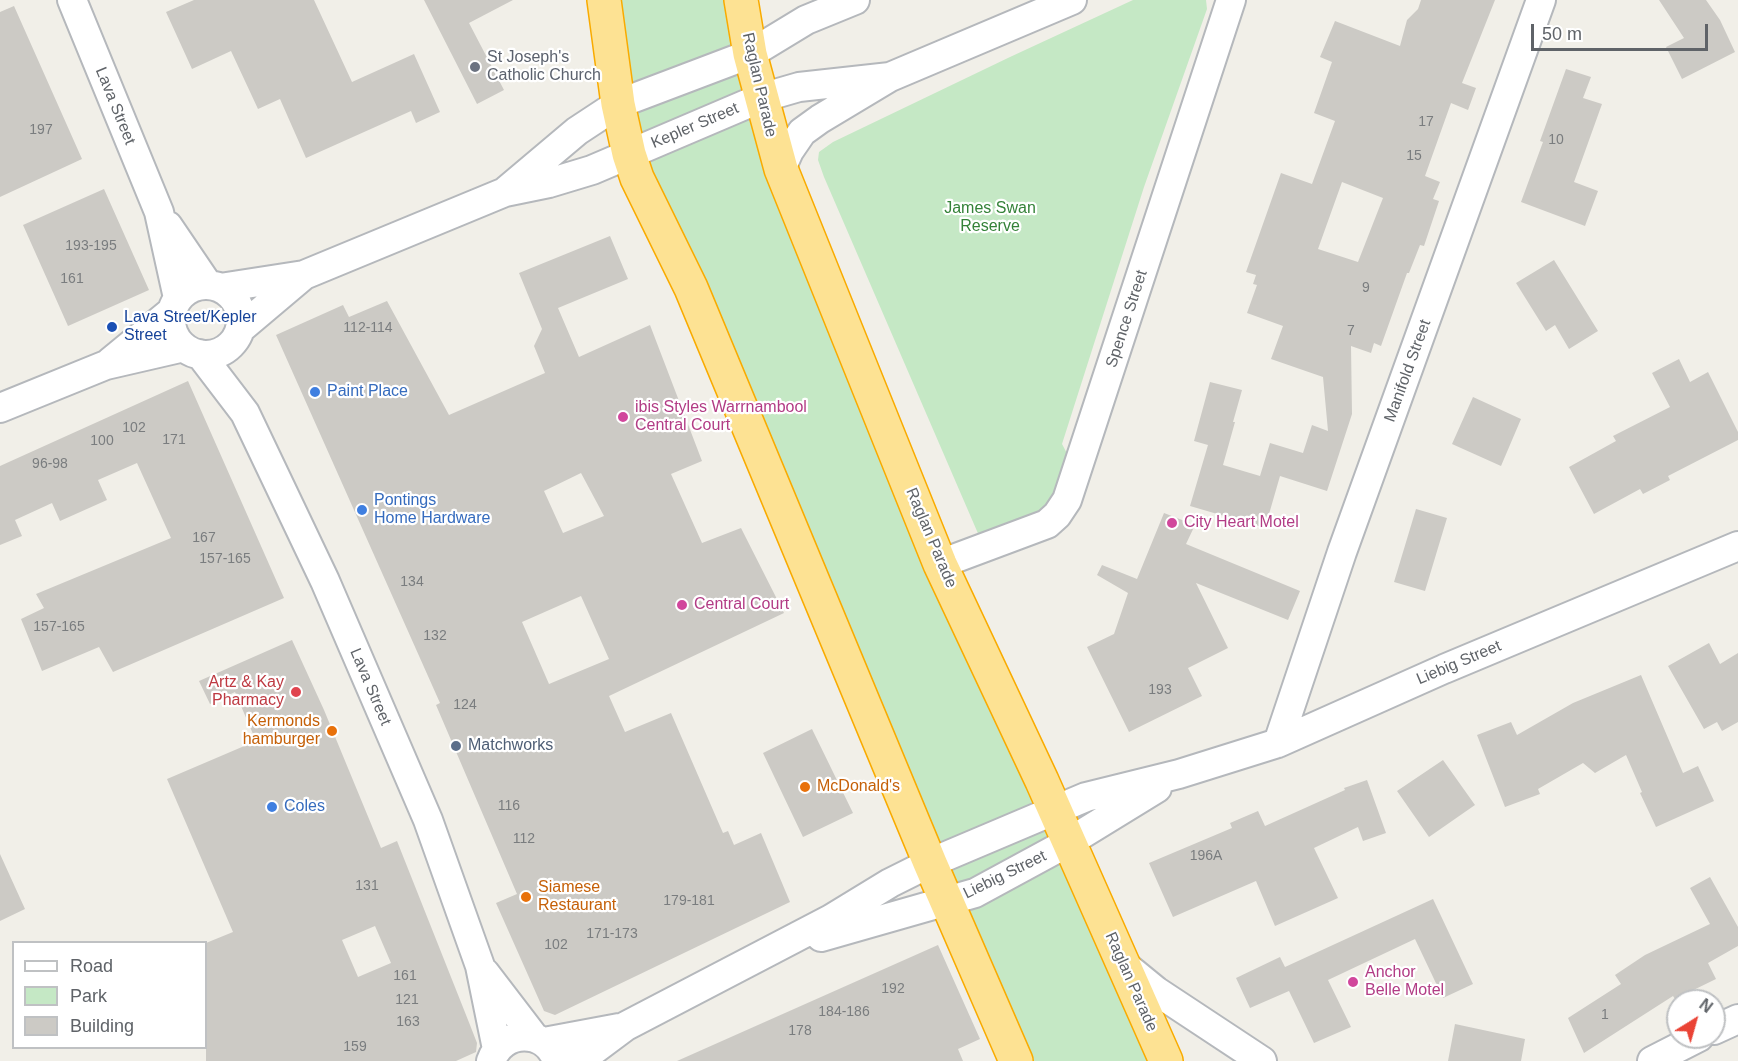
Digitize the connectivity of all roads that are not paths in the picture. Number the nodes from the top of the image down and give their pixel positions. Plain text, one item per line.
1 (72, 0) edge
2 (604, 0) edge
3 (741, 0) edge
4 (855, 0) edge
5 (1072, 0) edge
6 (1231, 0) edge
7 (1541, 0) edge
8 (750, 54) junction
9 (890, 77) junction
10 (761, 98) junction
11 (618, 104) junction
12 (629, 154) junction
13 (781, 169) junction
14 (505, 192) junction
15 (159, 212) junction
16 (304, 275) junction
17 (214, 287) junction
18 (175, 304) junction
19 (237, 334) junction
20 (192, 351) junction
21 (106, 365) junction
22 (0, 408) edge
23 (245, 413) junction
24 (1738, 546) edge
25 (940, 564) junction
26 (1278, 743) junction
27 (1179, 774) junction
28 (1053, 809) junction
29 (1070, 842) junction
30 (930, 862) junction
31 (947, 902) junction
32 (781, 946) junction
33 (1123, 964) junction
34 (480, 966) junction
35 (626, 1026) junction
36 (545, 1047) edge
37 (1676, 1049) edge
38 (494, 1055) edge
39 (579, 1061) edge
40 (1016, 1061) edge
41 (1166, 1061) edge
42 (1262, 1061) edge
43 (1652, 1061) edge

1 - 15 street, Lava Street
2 - 11 highway
3 - 8 highway, Raglan Parade
4 - 8 street, Kepler Street
5 - 9 street, Kepler Street
6 - 25 street, Spence Street
7 - 26 street, Manifold Street
8 - 10 highway, Raglan Parade
8 - 11 street, Kepler Street
9 - 10 street, Kepler Street
9 - 13 street, Kepler Street
10 - 12 street, Kepler Street
10 - 13 highway, Raglan Parade
11 - 12 highway
11 - 14 street, Kepler Street
12 - 14 street, Kepler Street
12 - 30 highway
13 - 25 highway, Raglan Parade
14 - 16 street, Kepler Street
15 - 17 street, Lava Street
15 - 18 street, Lava Street
16 - 17 street, Kepler Street
16 - 19 street, Kepler Street
17 - 18 street
17 - 19 street
18 - 20 street
18 - 21 street
19 - 20 street
19 - 23 street, Lava Street
20 - 21 street
20 - 23 street, Lava Street
21 - 22 street
23 - 34 street, Lava Street
24 - 26 street, Liebig Street
25 - 28 highway, Raglan Parade
26 - 27 street, Liebig Street
27 - 28 street, Liebig Street
27 - 29 street, Liebig Street
28 - 29 highway, Raglan Parade
28 - 30 street, Liebig Street
29 - 31 street, Liebig Street
29 - 33 highway, Raglan Parade
30 - 31 highway
30 - 32 street, Liebig Street
31 - 32 street, Liebig Street
31 - 40 highway
32 - 35 street, Liebig Street
33 - 41 highway, Raglan Parade
33 - 42 street
34 - 36 street, Lava Street
34 - 38 street, Lava Street
35 - 36 street, Liebig Street
35 - 39 street, Liebig Street
36 - 38 street, Liebig Street
37 - 43 street

